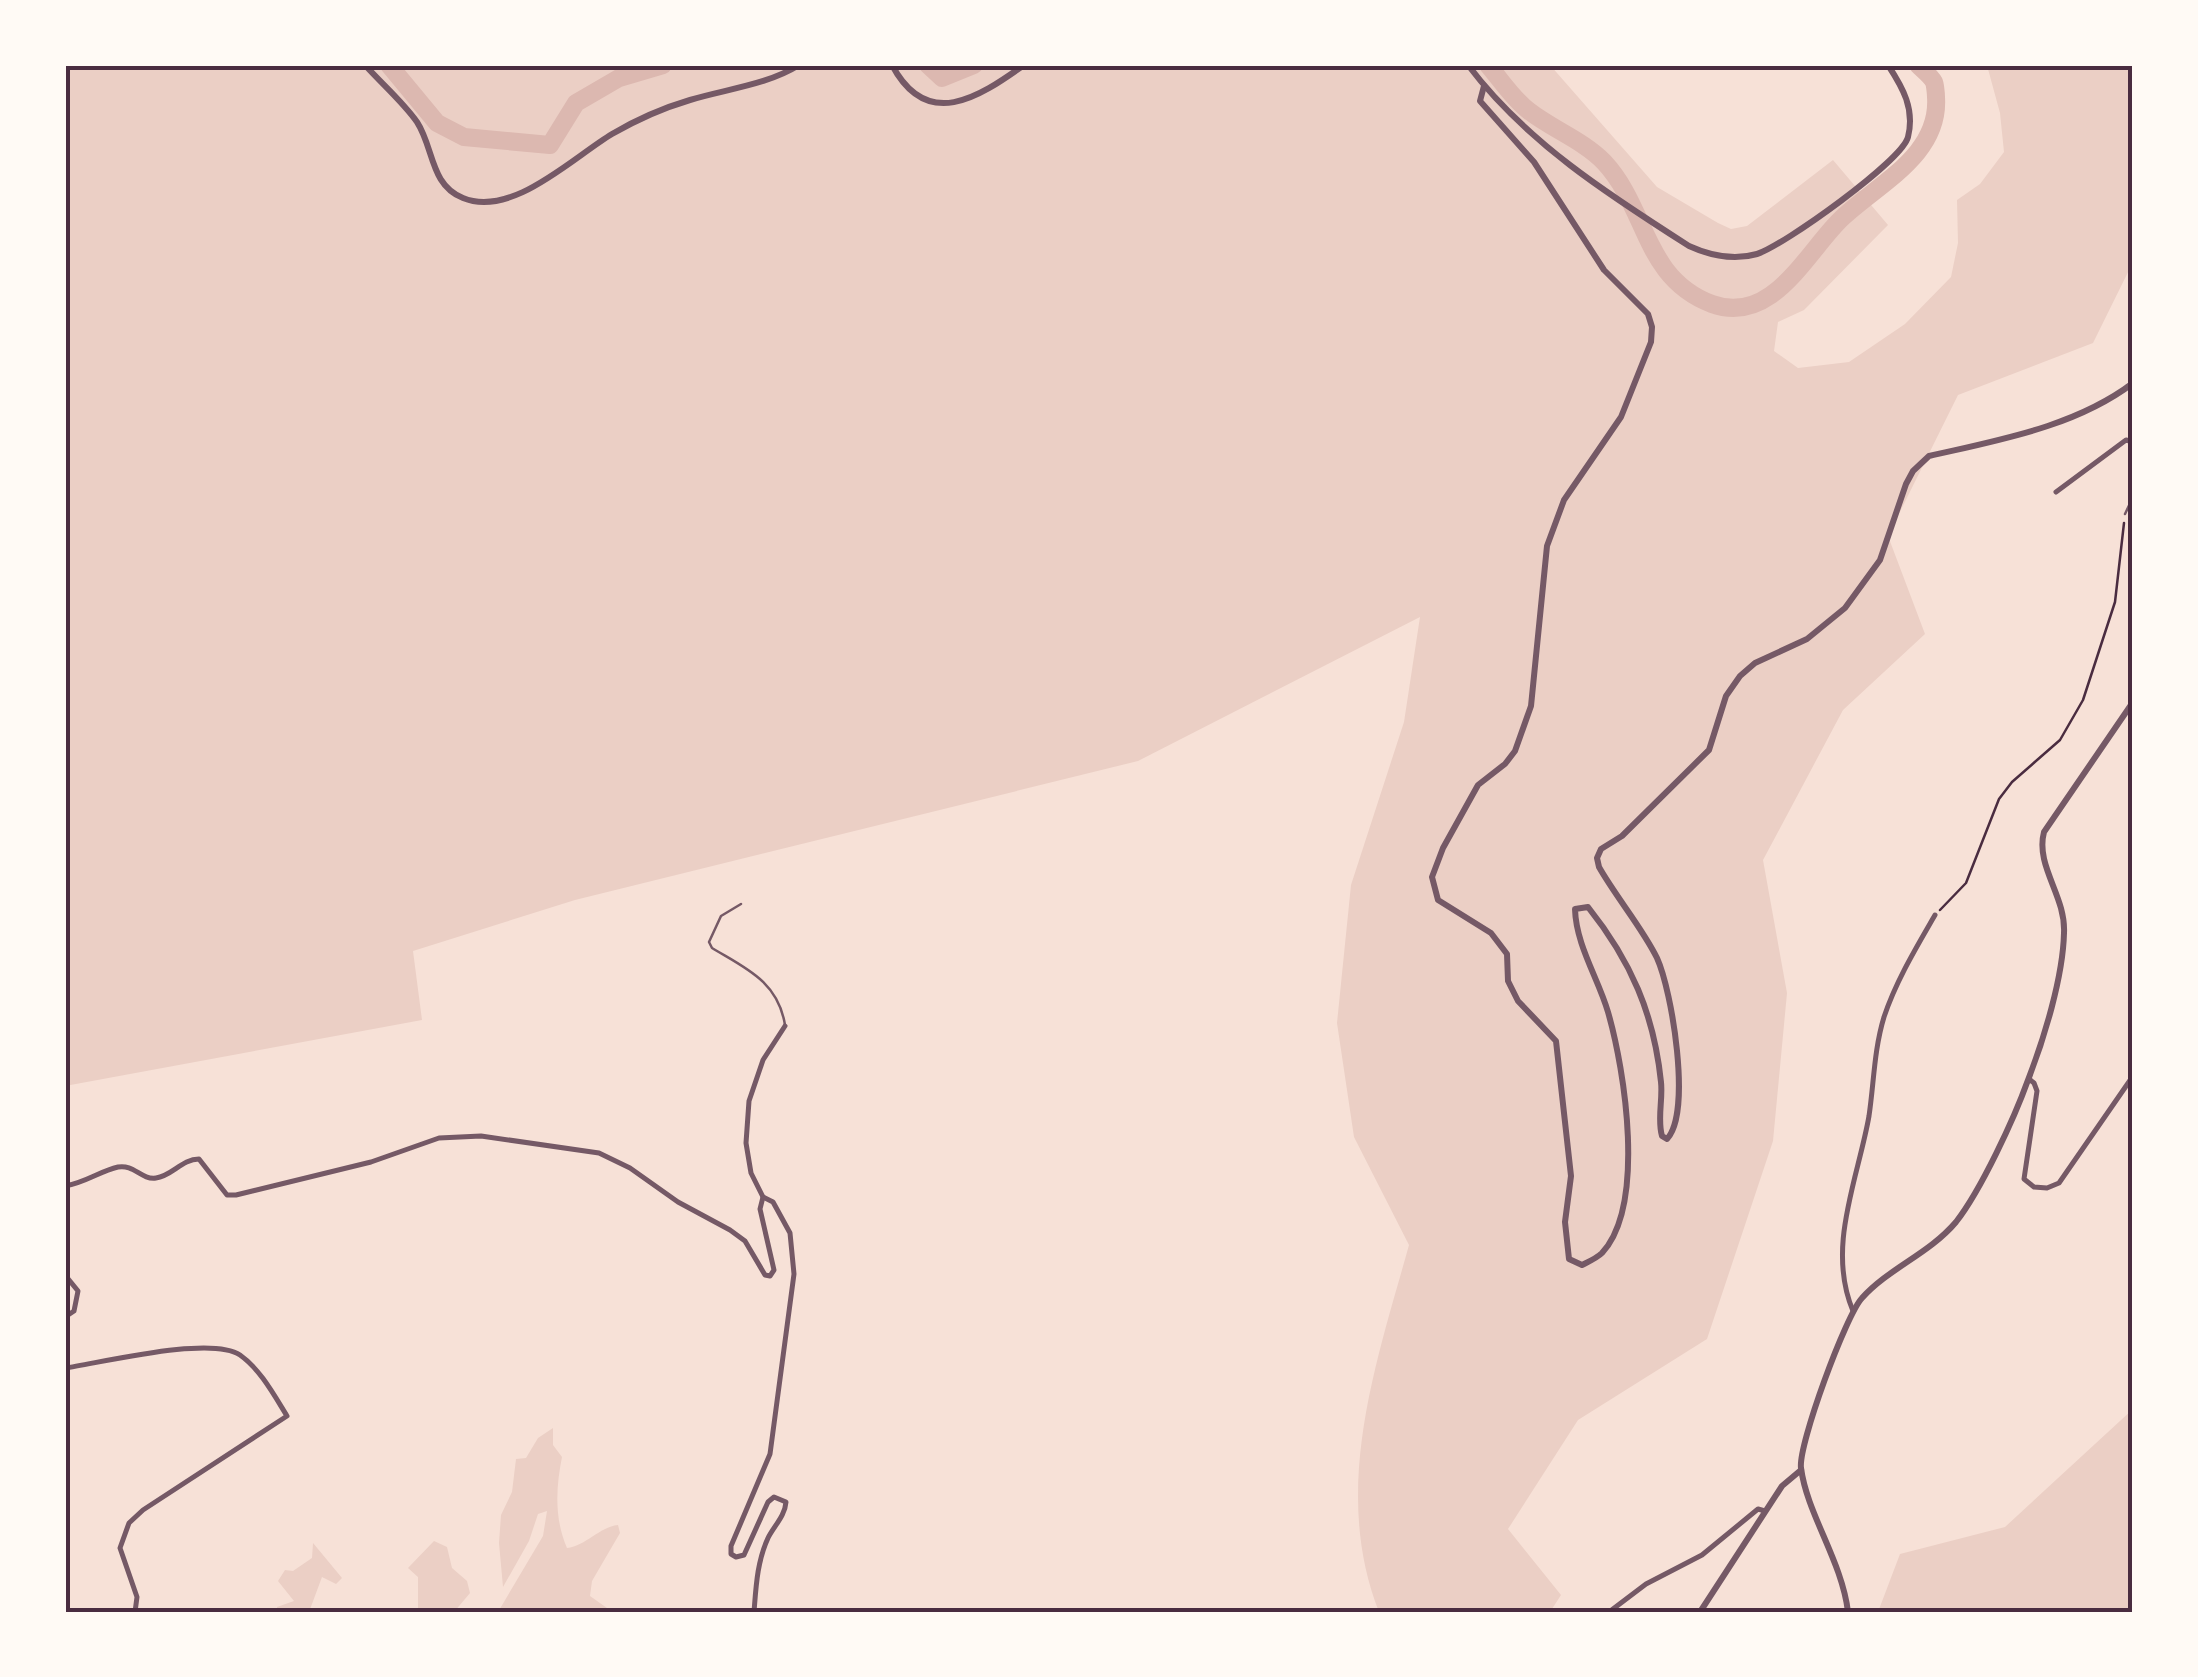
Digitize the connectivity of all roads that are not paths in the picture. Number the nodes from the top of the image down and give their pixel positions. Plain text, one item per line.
1 (365, 65) edge
2 (799, 65) edge
3 (892, 65) edge
4 (1024, 65) edge
5 (1468, 65) edge
6 (1888, 65) edge
7 (1484, 86) junction
8 (2133, 383) edge
9 (2133, 442) edge
10 (2056, 492) dead end
11 (2133, 497) edge
12 (2125, 514) road end
13 (2133, 702) edge
14 (741, 904) dead end
15 (1935, 915) road end
16 (786, 1026) joint
17 (2133, 1076) edge
18 (2028, 1079) junction
19 (65, 1186) edge
20 (763, 1196) junction
21 (65, 1274) edge
22 (1853, 1310) junction
23 (65, 1317) edge
24 (65, 1368) edge
25 (1801, 1470) junction
26 (1765, 1511) junction
27 (134, 1612) edge
28 (754, 1612) edge
29 (1609, 1612) edge
30 (1700, 1612) edge
31 (1848, 1612) edge

1 - 2 street
3 - 4 street
5 - 7 street
6 - 7 street
7 - 8 street
9 - 10 street
11 - 12 lane
13 - 18 street
14 - 16 lane
15 - 22 street
16 - 20 street
17 - 18 street
18 - 22 street
19 - 20 street
20 - 28 street
21 - 23 street
22 - 25 street
24 - 27 street
25 - 26 street
25 - 31 street
26 - 29 street
26 - 30 street

